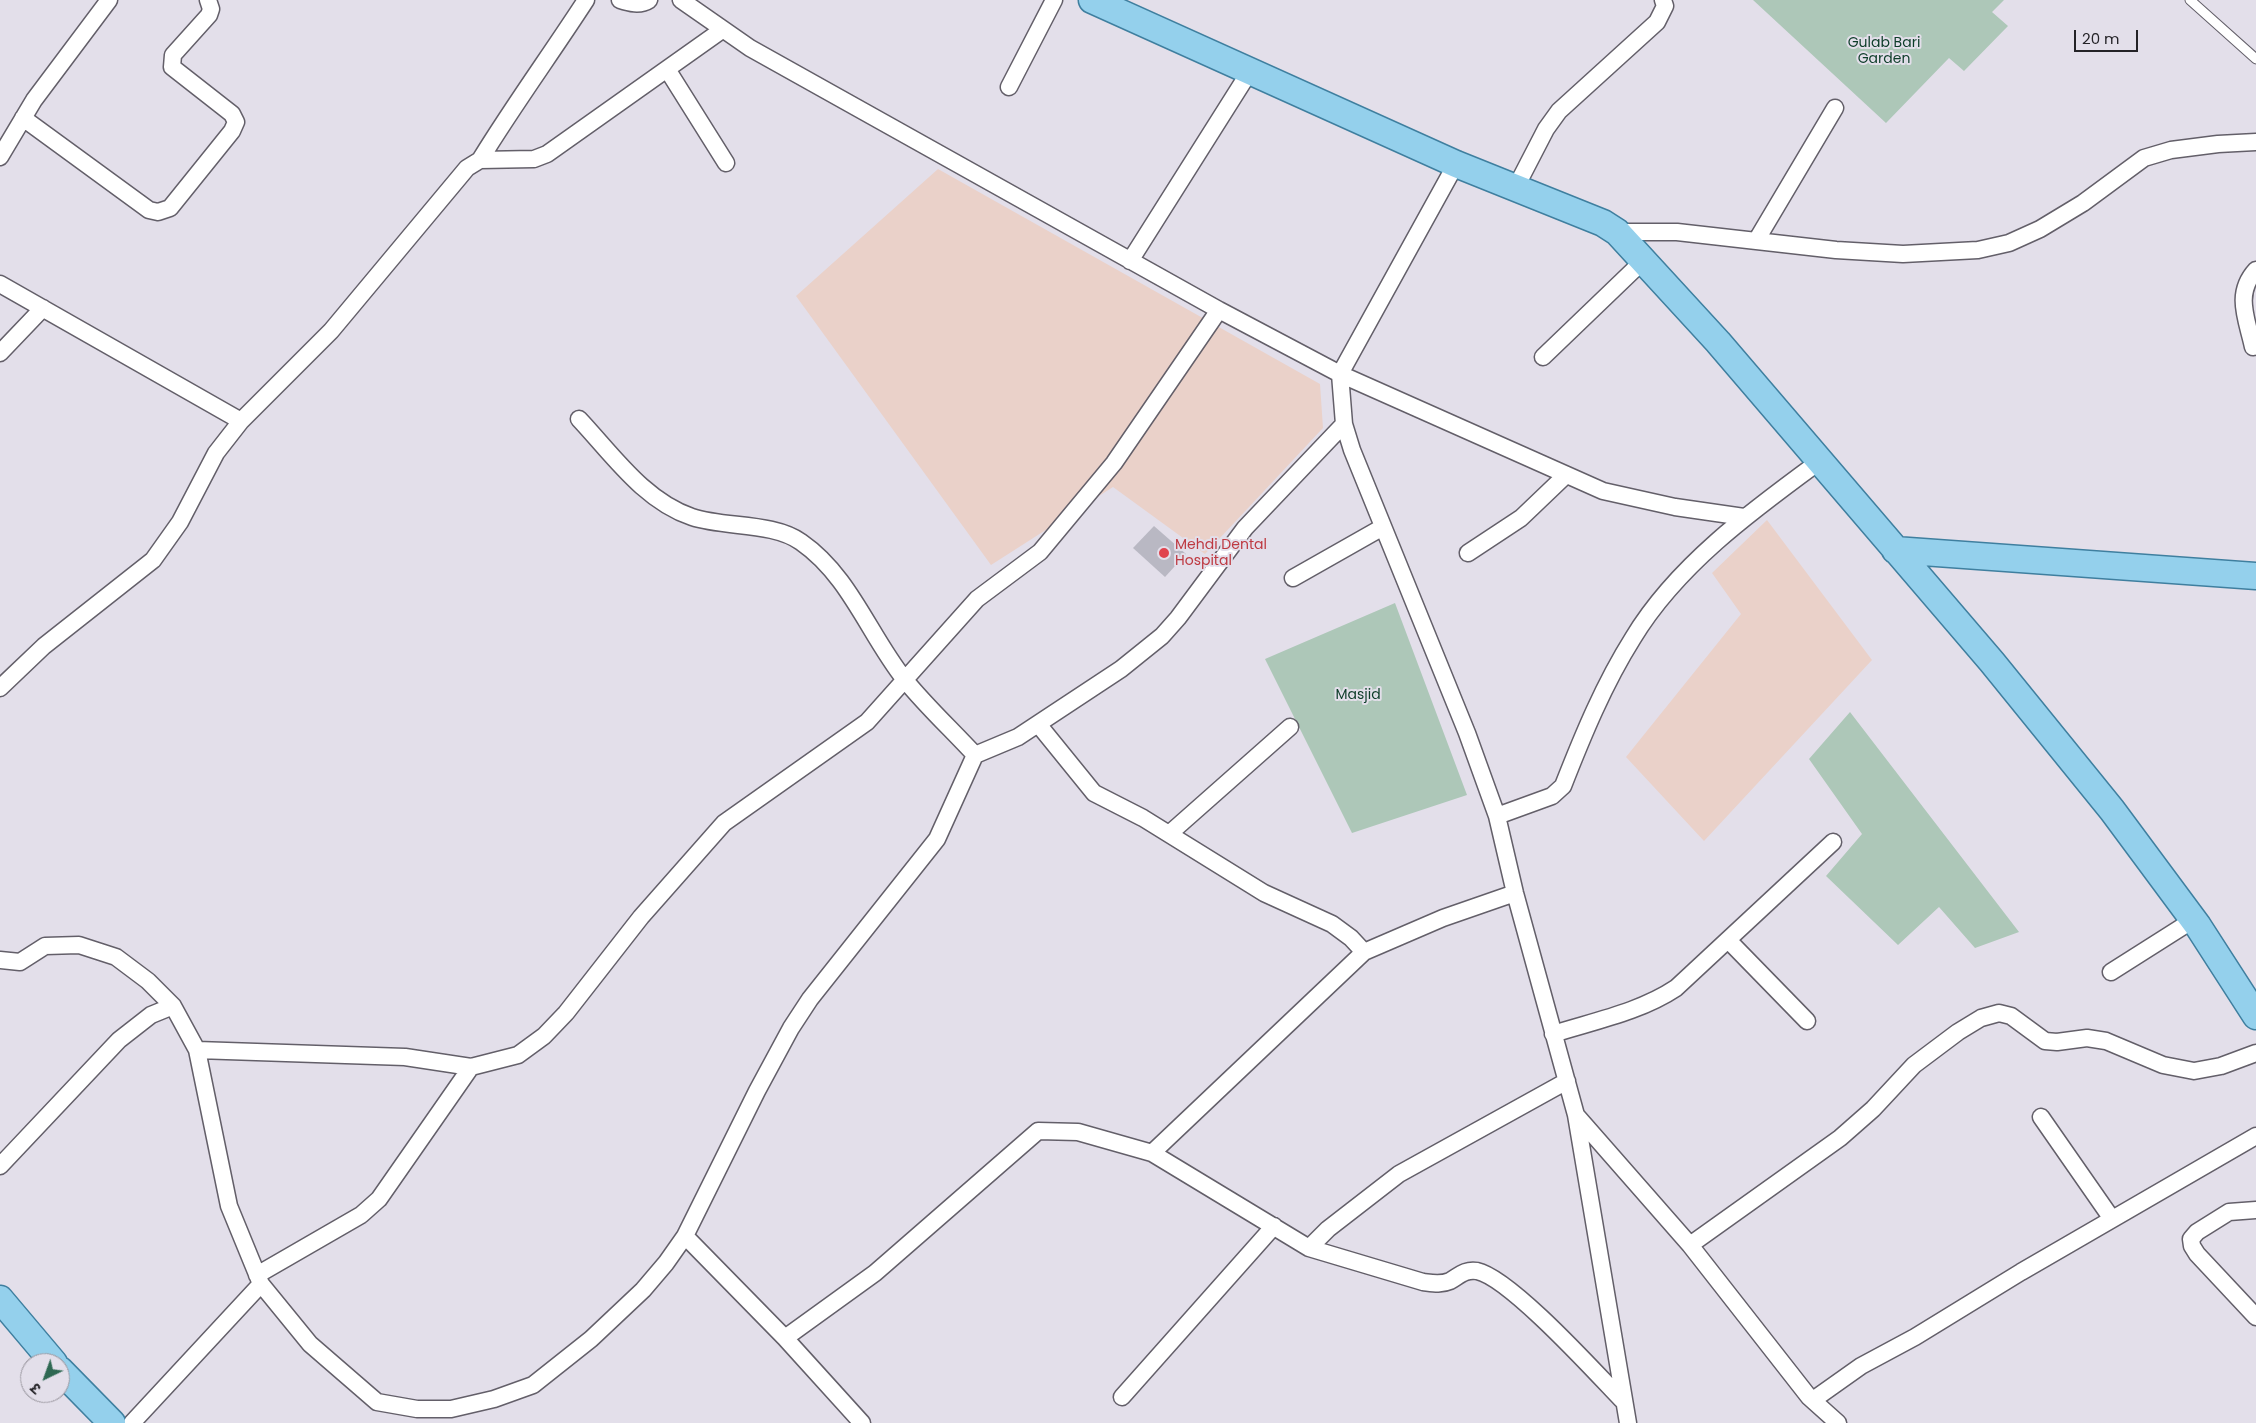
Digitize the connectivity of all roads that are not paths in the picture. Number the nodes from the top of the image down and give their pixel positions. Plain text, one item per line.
1 (109, 0) edge
2 (208, 0) edge
3 (586, 0) edge
4 (620, 0) edge
5 (649, 0) edge
6 (681, 0) edge
7 (1054, 0) edge
8 (1092, 0) edge
9 (1662, 0) edge
10 (2190, 0) edge
11 (722, 30) junction
12 (2256, 59) edge
13 (667, 69) junction
14 (1250, 71) junction
15 (1009, 87) dead end
16 (1835, 108) dead end
17 (23, 118) junction
18 (2256, 142) edge
19 (0, 157) edge
20 (480, 160) junction
21 (726, 164) dead end
22 (1456, 164) junction
23 (1516, 189) junction
24 (1617, 232) junction
25 (1756, 241) junction
26 (1644, 260) junction
27 (1130, 261) junction
28 (2256, 270) edge
29 (0, 284) edge
30 (43, 308) junction
31 (1219, 310) junction
32 (2253, 347) dead end
33 (0, 353) edge
34 (1543, 357) dead end
35 (1340, 374) junction
36 (579, 419) dead end
37 (242, 421) junction
38 (1344, 424) junction
39 (1820, 461) junction
40 (1566, 475) junction
41 (1744, 517) junction
42 (1383, 528) junction
43 (1895, 550) junction
44 (1468, 553) dead end
45 (2256, 576) edge
46 (1293, 578) dead end
47 (905, 680) junction
48 (0, 688) edge
49 (1038, 724) junction
50 (1290, 727) dead end
51 (975, 755) junction
52 (1497, 816) junction
53 (1169, 834) junction
54 (1833, 842) dead end
55 (1515, 893) junction
56 (2193, 920) junction
57 (1728, 940) junction
58 (1364, 952) junction
59 (0, 960) edge
60 (2111, 972) dead end
61 (173, 1006) junction
62 (2256, 1016) edge
63 (1807, 1021) dead end
64 (1553, 1034) junction
65 (197, 1050) junction
66 (2256, 1053) edge
67 (471, 1067) junction
68 (1567, 1081) junction
69 (1576, 1115) junction
70 (2041, 1117) dead end
71 (2256, 1136) edge
72 (1152, 1153) junction
73 (0, 1166) edge
74 (2256, 1210) edge
75 (2112, 1220) junction
76 (1274, 1226) junction
77 (685, 1236) junction
78 (1690, 1245) junction
79 (1309, 1248) junction
80 (259, 1279) junction
81 (0, 1299) edge
82 (2256, 1318) edge
83 (785, 1338) junction
84 (46, 1353) edge
85 (70, 1380) edge
86 (1122, 1397) dead end
87 (1622, 1400) junction
88 (1813, 1400) junction
89 (112, 1423) edge
90 (132, 1423) edge
91 (862, 1423) edge
92 (1628, 1423) edge
93 (1838, 1423) edge

1 - 17 street
2 - 17 street
3 - 20 street
4 - 5 street
6 - 11 street
7 - 15 street
8 - 14 main road
9 - 23 street
10 - 12 lane
11 - 13 street
11 - 27 street
13 - 20 street
13 - 21 street
14 - 22 main road
14 - 27 street
16 - 25 street
17 - 19 street
18 - 25 street
20 - 37 street
22 - 23 main road
22 - 35 street
23 - 24 main road
24 - 25 street
24 - 26 main road
26 - 34 street
26 - 39 main road
27 - 31 street
28 - 32 street
29 - 30 street
30 - 33 street
30 - 37 street
31 - 35 street
31 - 47 street
35 - 38 street
35 - 40 street
36 - 47 street
37 - 48 street
38 - 42 street
38 - 49 street
39 - 41 street
39 - 43 main road
40 - 41 street
40 - 44 street
41 - 52 street
42 - 46 street
42 - 52 street
43 - 45 main road
43 - 56 main road
47 - 51 street
47 - 67 street
49 - 51 street
49 - 53 street
50 - 53 street
51 - 77 street
52 - 55 street
53 - 58 street
54 - 57 street
55 - 58 street
55 - 64 street
56 - 60 street
56 - 62 main road
57 - 63 street
57 - 64 street
58 - 72 street
59 - 61 street
61 - 65 street
61 - 73 street
64 - 68 street
65 - 67 street
65 - 80 street
66 - 78 street
67 - 80 street
68 - 69 street
68 - 79 street
69 - 78 street
69 - 87 street
70 - 75 street
71 - 75 street
72 - 76 street
72 - 83 street
74 - 82 street
75 - 88 street
76 - 79 street
76 - 86 street
77 - 80 street
77 - 83 street
78 - 88 street
79 - 87 street
80 - 90 street
81 - 84 main road
83 - 91 street
85 - 89 main road
87 - 92 street
88 - 93 street

